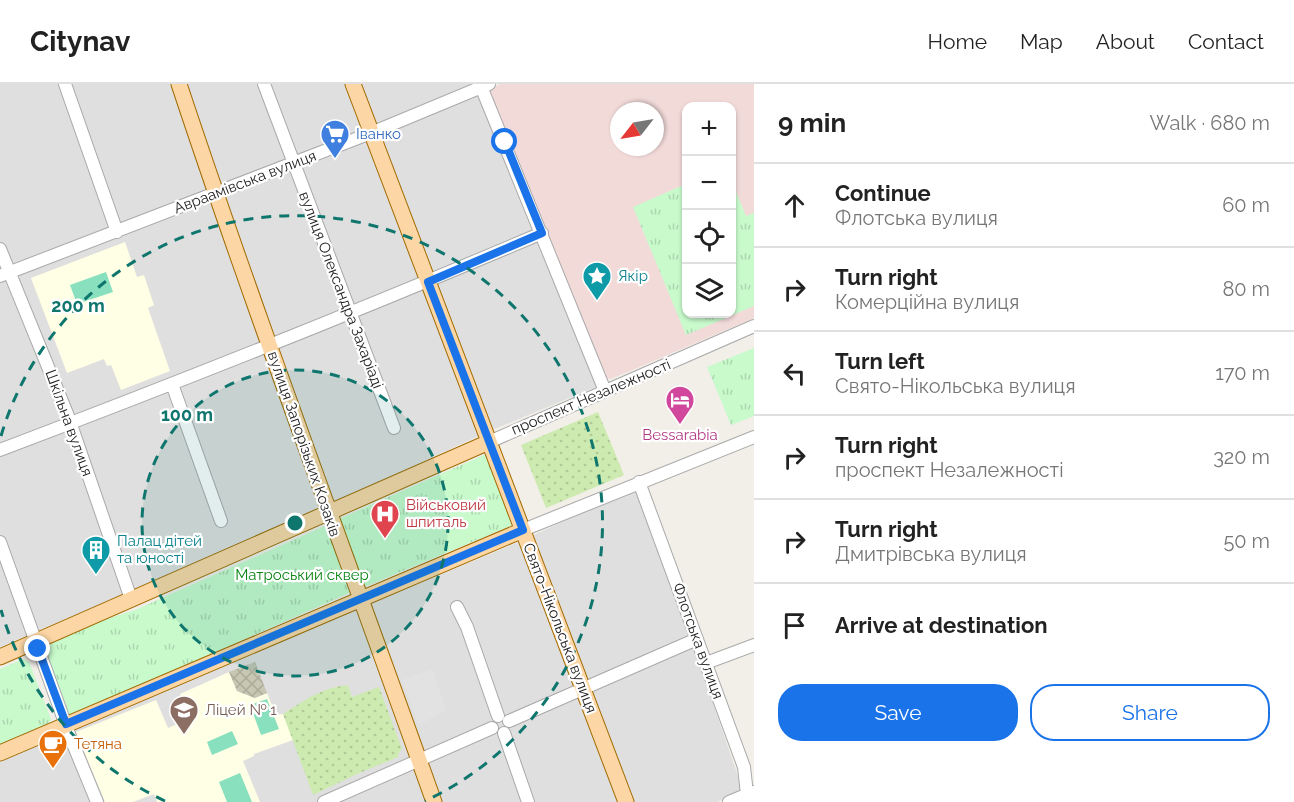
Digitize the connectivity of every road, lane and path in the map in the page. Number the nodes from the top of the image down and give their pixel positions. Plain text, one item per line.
1 (65, 84) edge
2 (179, 84) edge
3 (264, 84) edge
4 (353, 84) edge
5 (483, 85) edge
6 (371, 133) junction
7 (294, 163) junction
8 (216, 193) junction
9 (117, 232) junction
10 (542, 233) junction
11 (0, 249) edge
12 (4, 275) edge
13 (428, 282) junction
14 (349, 313) junction
15 (754, 326) edge
16 (270, 345) junction
17 (172, 384) junction
18 (605, 391) junction
19 (71, 423) junction
20 (394, 428) dead end
21 (754, 437) edge
22 (489, 442) junction
23 (0, 450) edge
24 (639, 482) junction
25 (329, 512) junction
26 (221, 521) dead end
27 (523, 530) junction
28 (0, 542) edge
29 (131, 599) junction
30 (359, 599) junction
31 (458, 607) dead end
32 (697, 639) junction
33 (35, 642) junction
34 (754, 645) edge
35 (0, 657) edge
36 (705, 663) junction
37 (583, 689) junction
38 (504, 719) junction
39 (66, 724) junction
40 (498, 731) junction
41 (0, 753) edge
42 (419, 760) junction
43 (750, 796) edge
44 (97, 802) edge
45 (324, 802) edge
46 (434, 802) edge
47 (528, 802) edge
48 (626, 802) edge
49 (729, 802) edge

1 - 9 street
2 - 8 main road, вулиця Запорізьких Козаків
3 - 7 street, вулиця Олександра Захаріаді
4 - 6 main road, Свято-Нікольська вулиця
5 - 6 street, Авраамівська вулиця
5 - 10 street
6 - 7 street, Авраамівська вулиця
6 - 13 main road, Свято-Нікольська вулиця
7 - 8 street, Авраамівська вулиця
7 - 14 street, вулиця Олександра Захаріаді
8 - 9 street, Авраамівська вулиця
8 - 16 main road, вулиця Запорізьких Козаків
9 - 12 street, Авраамівська вулиця
10 - 13 street
10 - 18 street
11 - 12 street, Шкільна вулиця
12 - 19 street, Шкільна вулиця
13 - 14 street
13 - 22 main road, Свято-Нікольська вулиця
14 - 16 street
14 - 20 street, вулиця Олександра Захаріаді
15 - 18 street, проспект Незалежності
16 - 17 street
16 - 25 main road, вулиця Запорізьких Козаків
17 - 19 street
17 - 26 street
18 - 22 street, проспект Незалежності
19 - 23 street
19 - 29 street, Шкільна вулиця
21 - 24 street
22 - 25 main road, проспект Незалежності
22 - 27 main road, Свято-Нікольська вулиця
24 - 27 street
24 - 32 street, Флотська вулиця
25 - 29 main road, проспект Незалежності
25 - 30 main road, вулиця Запорізьких Козаків
27 - 30 main road
27 - 37 main road, Свято-Нікольська вулиця
28 - 33 street
29 - 33 main road, проспект Незалежності
30 - 39 main road
30 - 42 main road, вулиця Запорізьких Козаків
31 - 38 street
32 - 36 street, Флотська вулиця
32 - 37 street
33 - 35 main road, проспект Незалежності
33 - 39 street
34 - 36 street
36 - 43 street, Флотська вулиця
37 - 38 street
37 - 48 main road, Свято-Нікольська вулиця
38 - 40 street
39 - 41 main road
39 - 44 street
40 - 42 street
40 - 47 street
42 - 45 street
42 - 46 main road, вулиця Запорізьких Козаків
43 - 49 street

